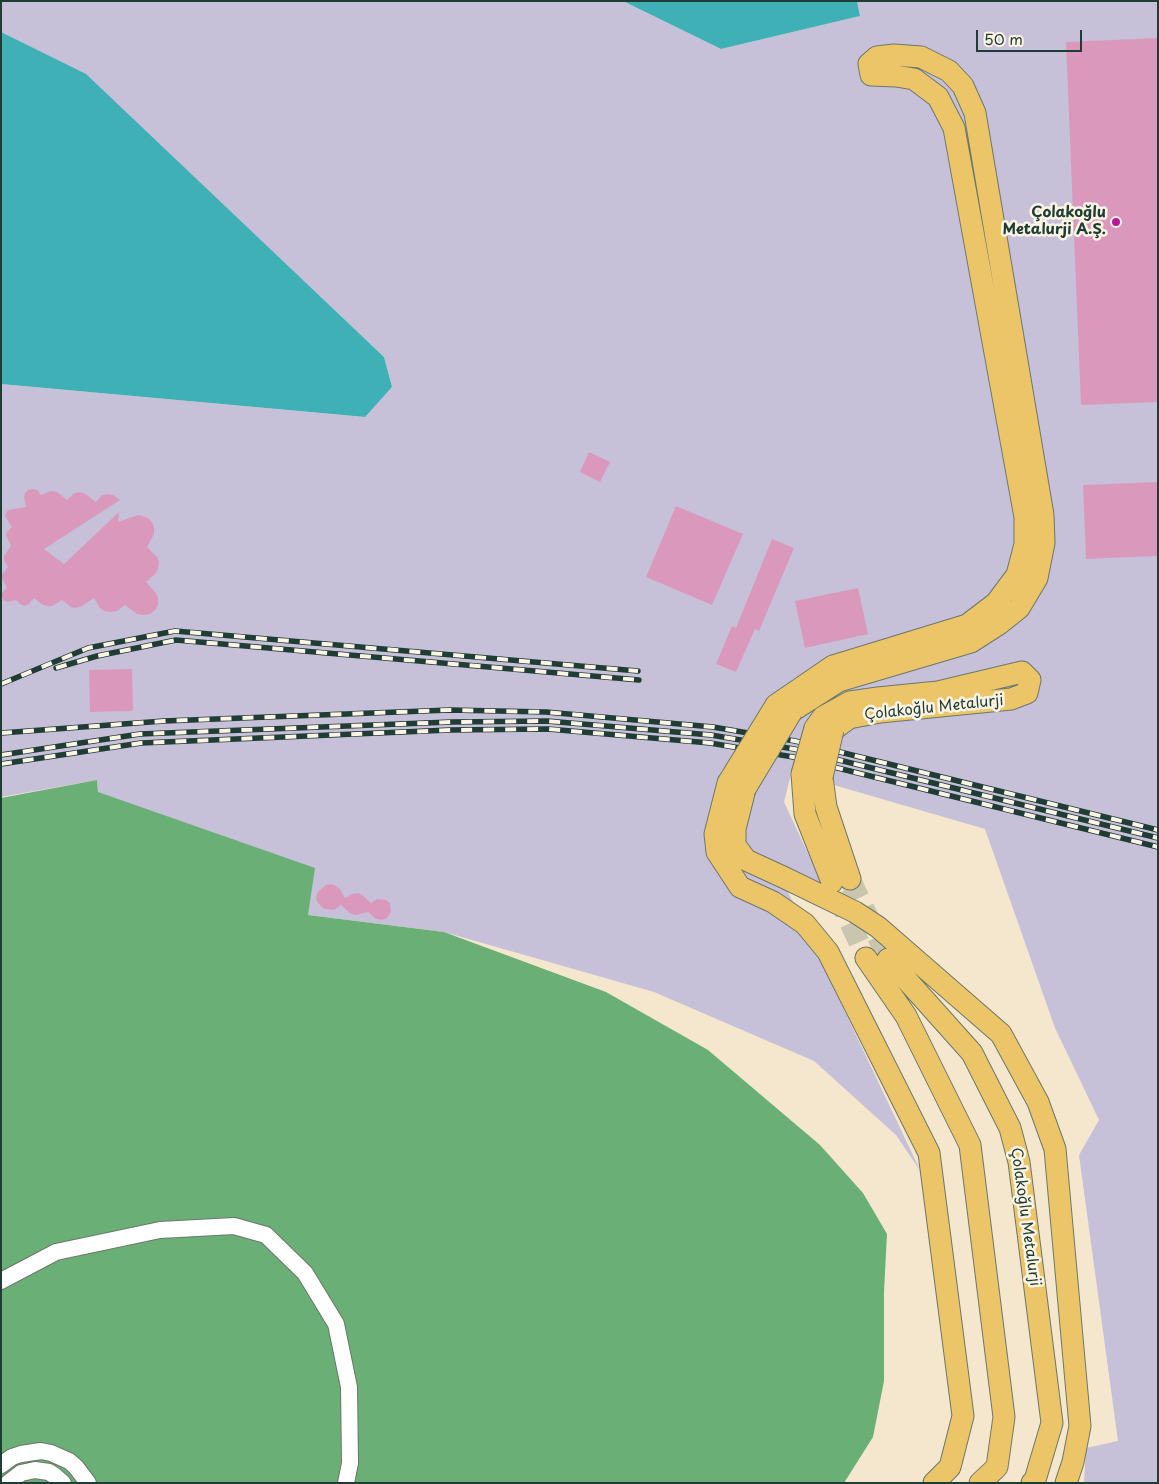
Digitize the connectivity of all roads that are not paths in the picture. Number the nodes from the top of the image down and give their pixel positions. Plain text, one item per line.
1 (1027, 577) junction
2 (824, 729) junction
3 (736, 786) junction
4 (841, 881) tunnel mouth
5 (866, 958) tunnel mouth
6 (888, 959) tunnel mouth
7 (1, 1280) edge
8 (1, 1465) edge
9 (8, 1483) edge
10 (63, 1483) edge
11 (88, 1483) edge
12 (346, 1483) edge
13 (934, 1483) edge
14 (980, 1483) edge
15 (1032, 1483) edge
16 (1066, 1483) edge

1 - 1 main road
1 - 3 main road, bridge
2 - 2 main road, Çolakoğlu Metalurji
2 - 4 main road, bridge
3 - 13 main road
3 - 16 main road
5 - 14 main road
6 - 15 main road, Çolakoğlu Metalurji
7 - 12 street
8 - 11 street
9 - 10 street

